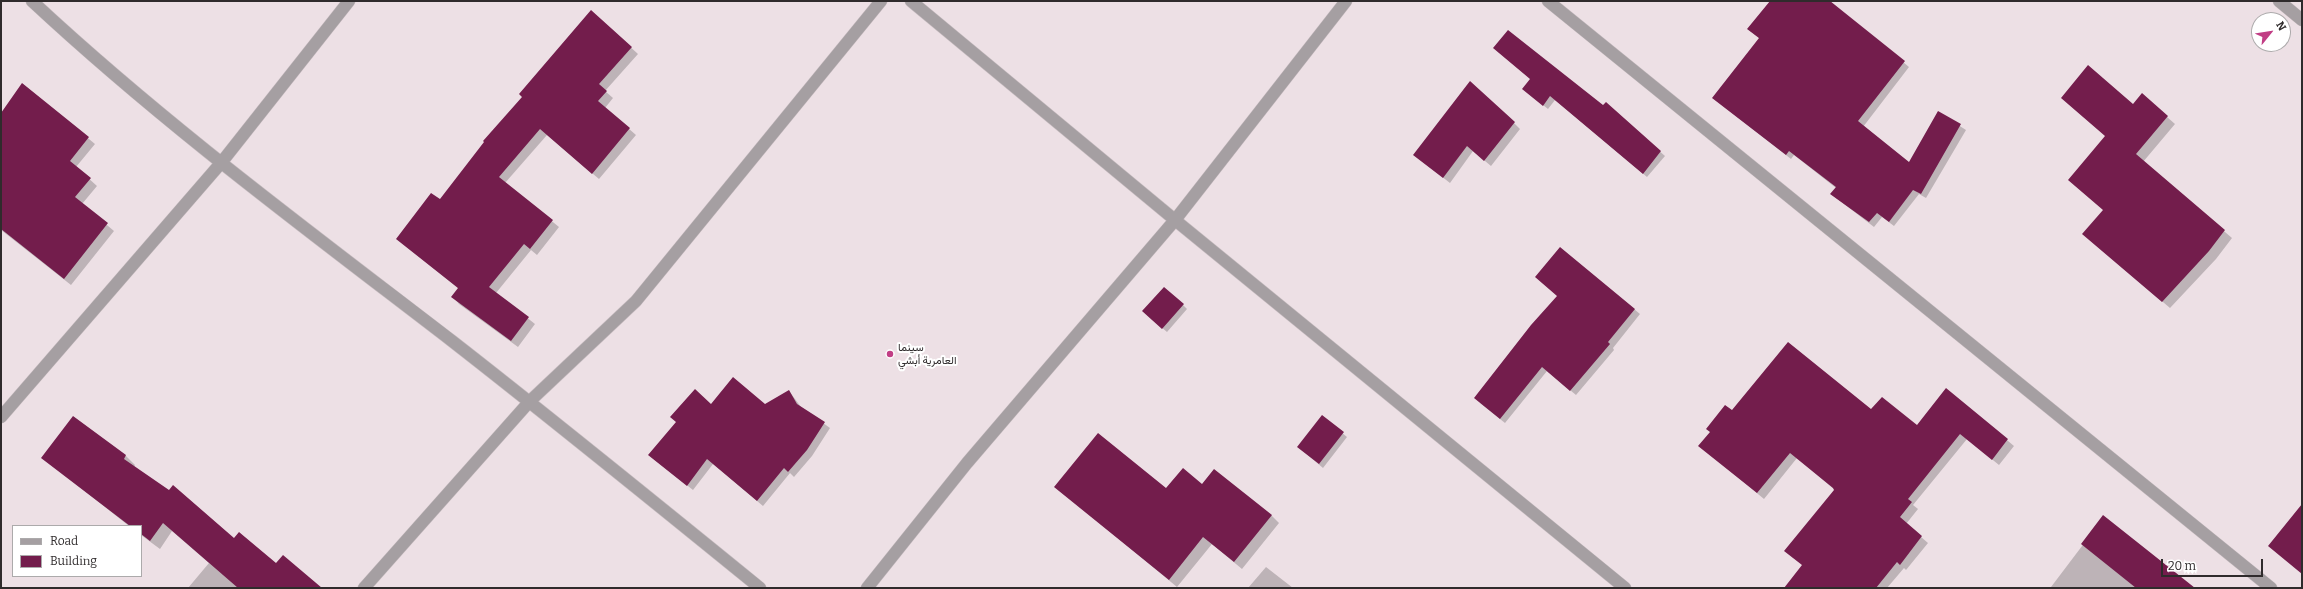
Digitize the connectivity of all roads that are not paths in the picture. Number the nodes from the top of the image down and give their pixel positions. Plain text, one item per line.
1 (32, 1) edge
2 (349, 1) edge
3 (881, 1) edge
4 (911, 1) edge
5 (1346, 1) edge
6 (1548, 1) edge
7 (2279, 1) edge
8 (2302, 20) edge
9 (221, 163) junction
10 (1175, 220) junction
11 (530, 402) junction
12 (1, 416) edge
13 (364, 588) edge
14 (760, 588) edge
15 (867, 588) edge
16 (1625, 588) edge
17 (2271, 588) edge

1 - 9 street
2 - 9 street
3 - 11 street
4 - 10 street
5 - 10 street
6 - 17 street
7 - 8 street
9 - 11 street
9 - 12 street
10 - 15 street
10 - 16 street
11 - 13 street
11 - 14 street

